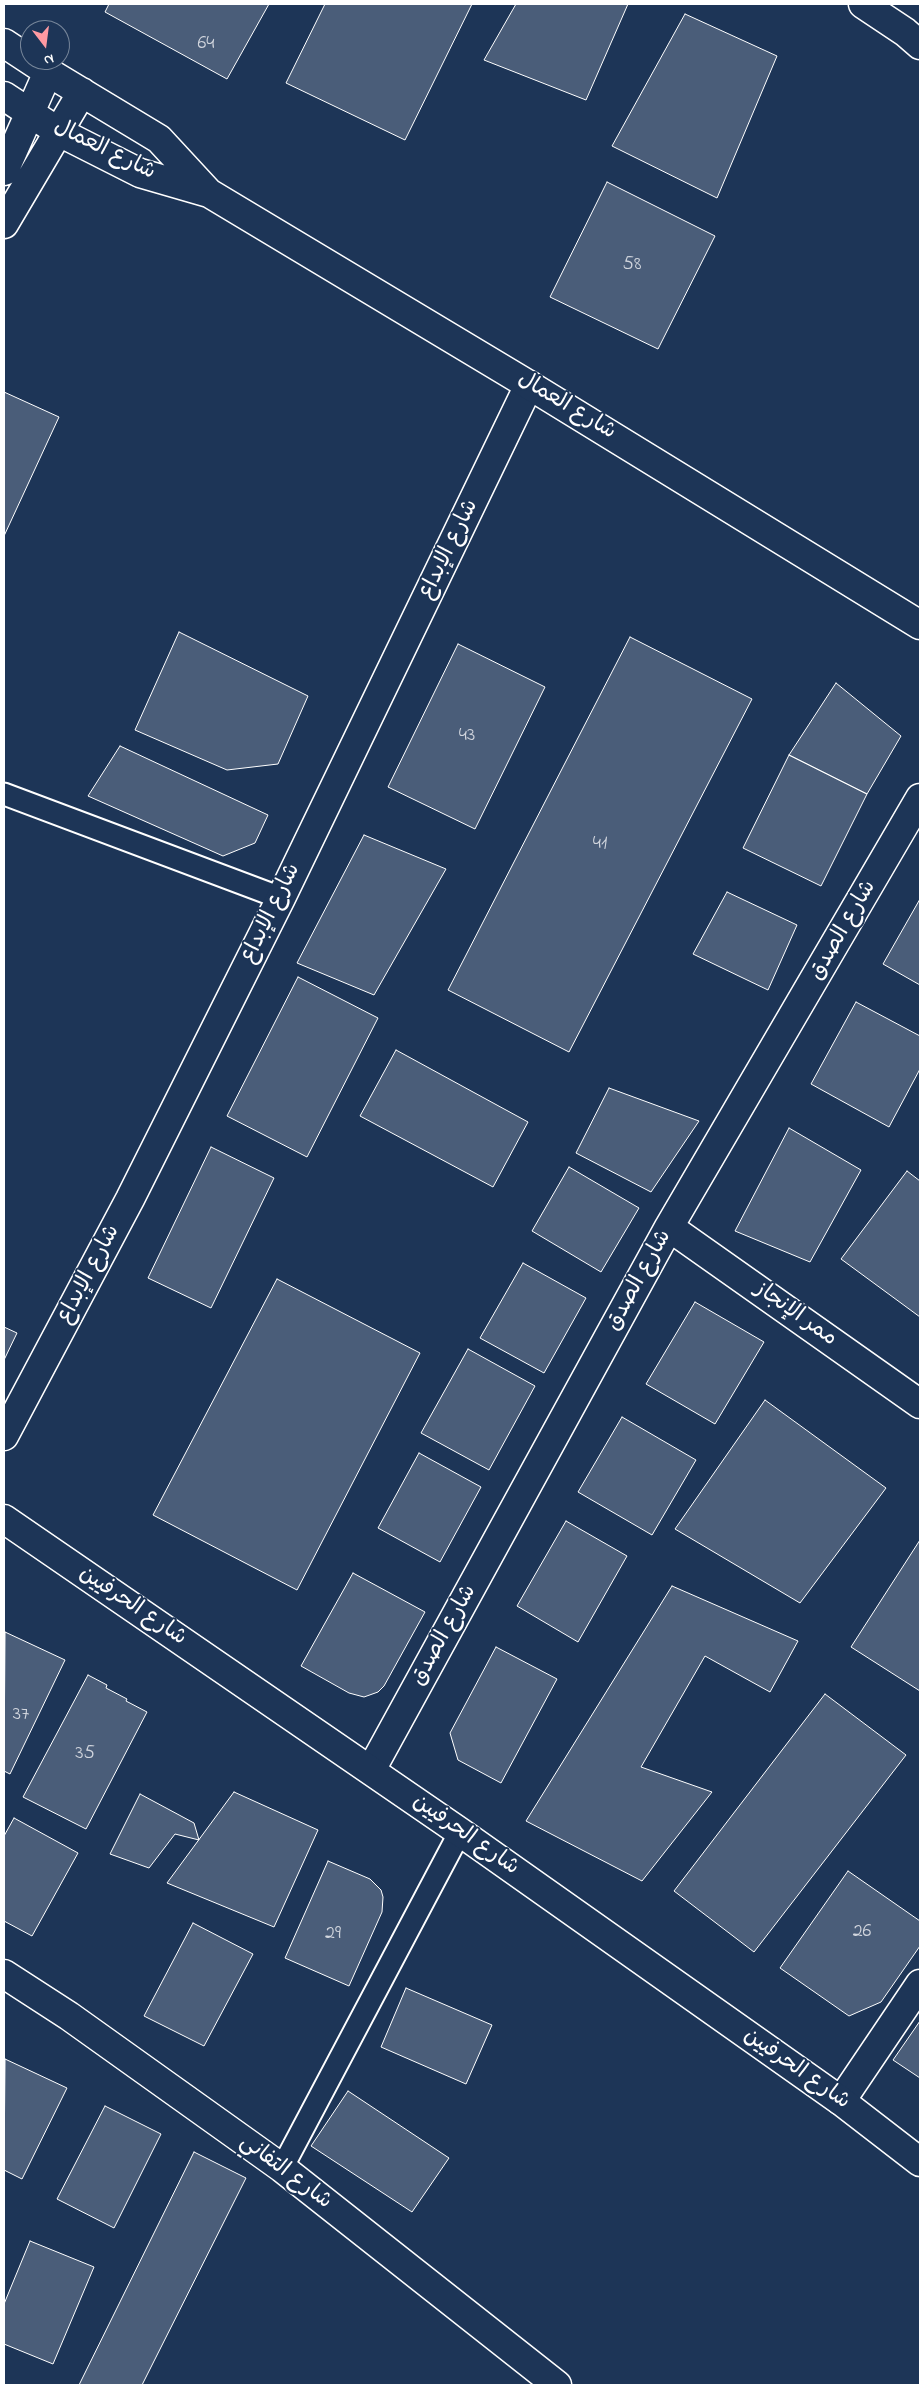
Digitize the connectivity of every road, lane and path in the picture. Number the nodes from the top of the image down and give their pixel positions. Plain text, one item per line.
1 (863, 4) edge
2 (4, 43) edge
3 (920, 46) edge
4 (48, 72) junction
5 (82, 92) junction
6 (4, 96) edge
7 (29, 112) junction
8 (59, 132) junction
9 (4, 171) edge
10 (210, 193) junction
11 (4, 224) edge
12 (529, 385) junction
13 (920, 625) edge
14 (4, 794) edge
15 (920, 798) edge
16 (281, 898) junction
17 (670, 1227) junction
18 (920, 1404) edge
19 (4, 1436) edge
20 (4, 1519) edge
21 (371, 1770) junction
22 (460, 1832) junction
23 (4, 1974) edge
24 (920, 1984) edge
25 (841, 2101) junction
26 (920, 2162) edge
27 (282, 2168) junction
28 (557, 2385) edge

1 - 3 street
2 - 4 street, شارع العمال
4 - 5 street, شارع العمال
4 - 7 street
5 - 8 street
5 - 10 street, شارع العمال
6 - 7 street, شارع العمال
7 - 8 street, شارع العمال
7 - 9 street
8 - 10 street, شارع العمال
8 - 11 street
10 - 12 street, شارع العمال
12 - 13 street, شارع العمال
12 - 16 street, شارع الإبداع
14 - 16 lane
15 - 17 street, شارع الصدق
16 - 19 street, شارع الإبداع
17 - 18 street, ممر الإنجاز
17 - 21 street, شارع الصدق
20 - 21 street, شارع الحرفيين
21 - 22 street, شارع الحرفيين
22 - 25 street, شارع الحرفيين
22 - 27 lane
23 - 27 street, شارع التفاني
24 - 25 street
25 - 26 street, شارع الحرفيين
27 - 28 street, شارع التفاني

